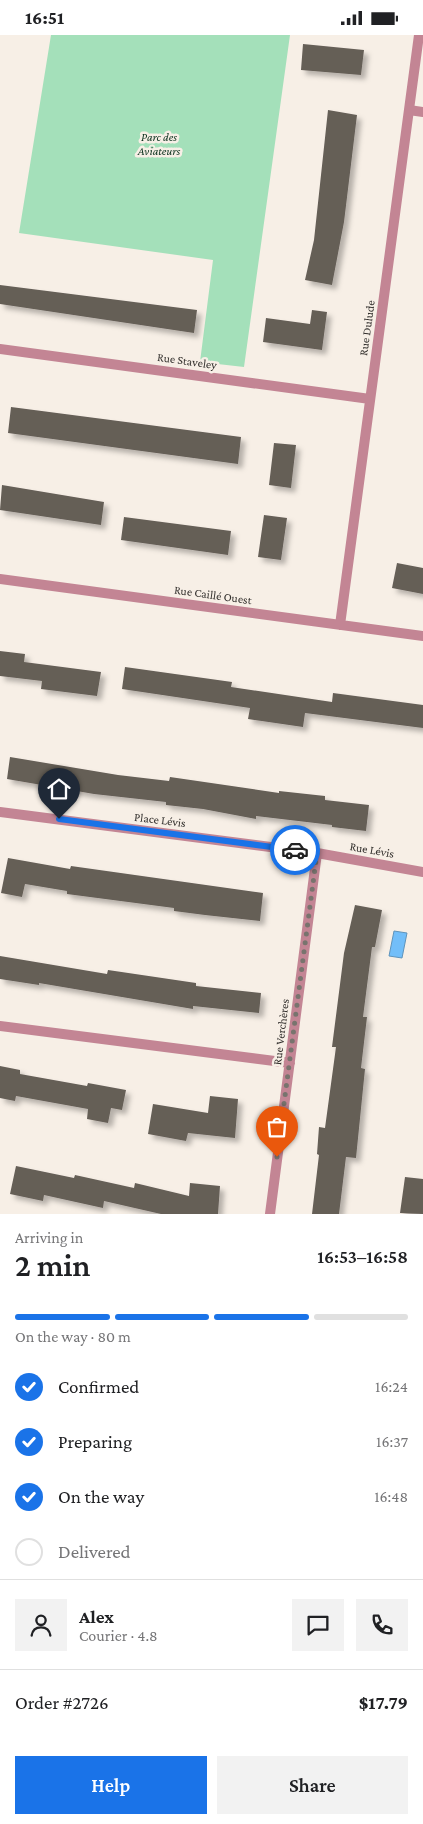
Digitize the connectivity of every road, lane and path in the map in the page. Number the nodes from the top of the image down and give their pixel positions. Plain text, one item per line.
1 (419, 35) edge
2 (409, 110) junction
3 (423, 112) edge
4 (0, 349) edge
5 (370, 399) junction
6 (0, 579) edge
7 (340, 625) junction
8 (423, 636) edge
9 (0, 812) edge
10 (317, 853) junction
11 (423, 872) edge
12 (0, 1026) edge
13 (290, 1063) junction
14 (270, 1214) edge

1 - 2 street, Rue Dulude
2 - 3 street
2 - 5 street, Rue Dulude
4 - 5 street, Rue Staveley
5 - 7 street, Rue Dulude
6 - 7 street, Rue Caillé Ouest
7 - 8 street, Rue Caillé Ouest
9 - 10 street, Place Lévis
10 - 11 street, Rue Lévis
10 - 13 street, Rue Verchères
12 - 13 street
13 - 14 street, Rue Verchères

